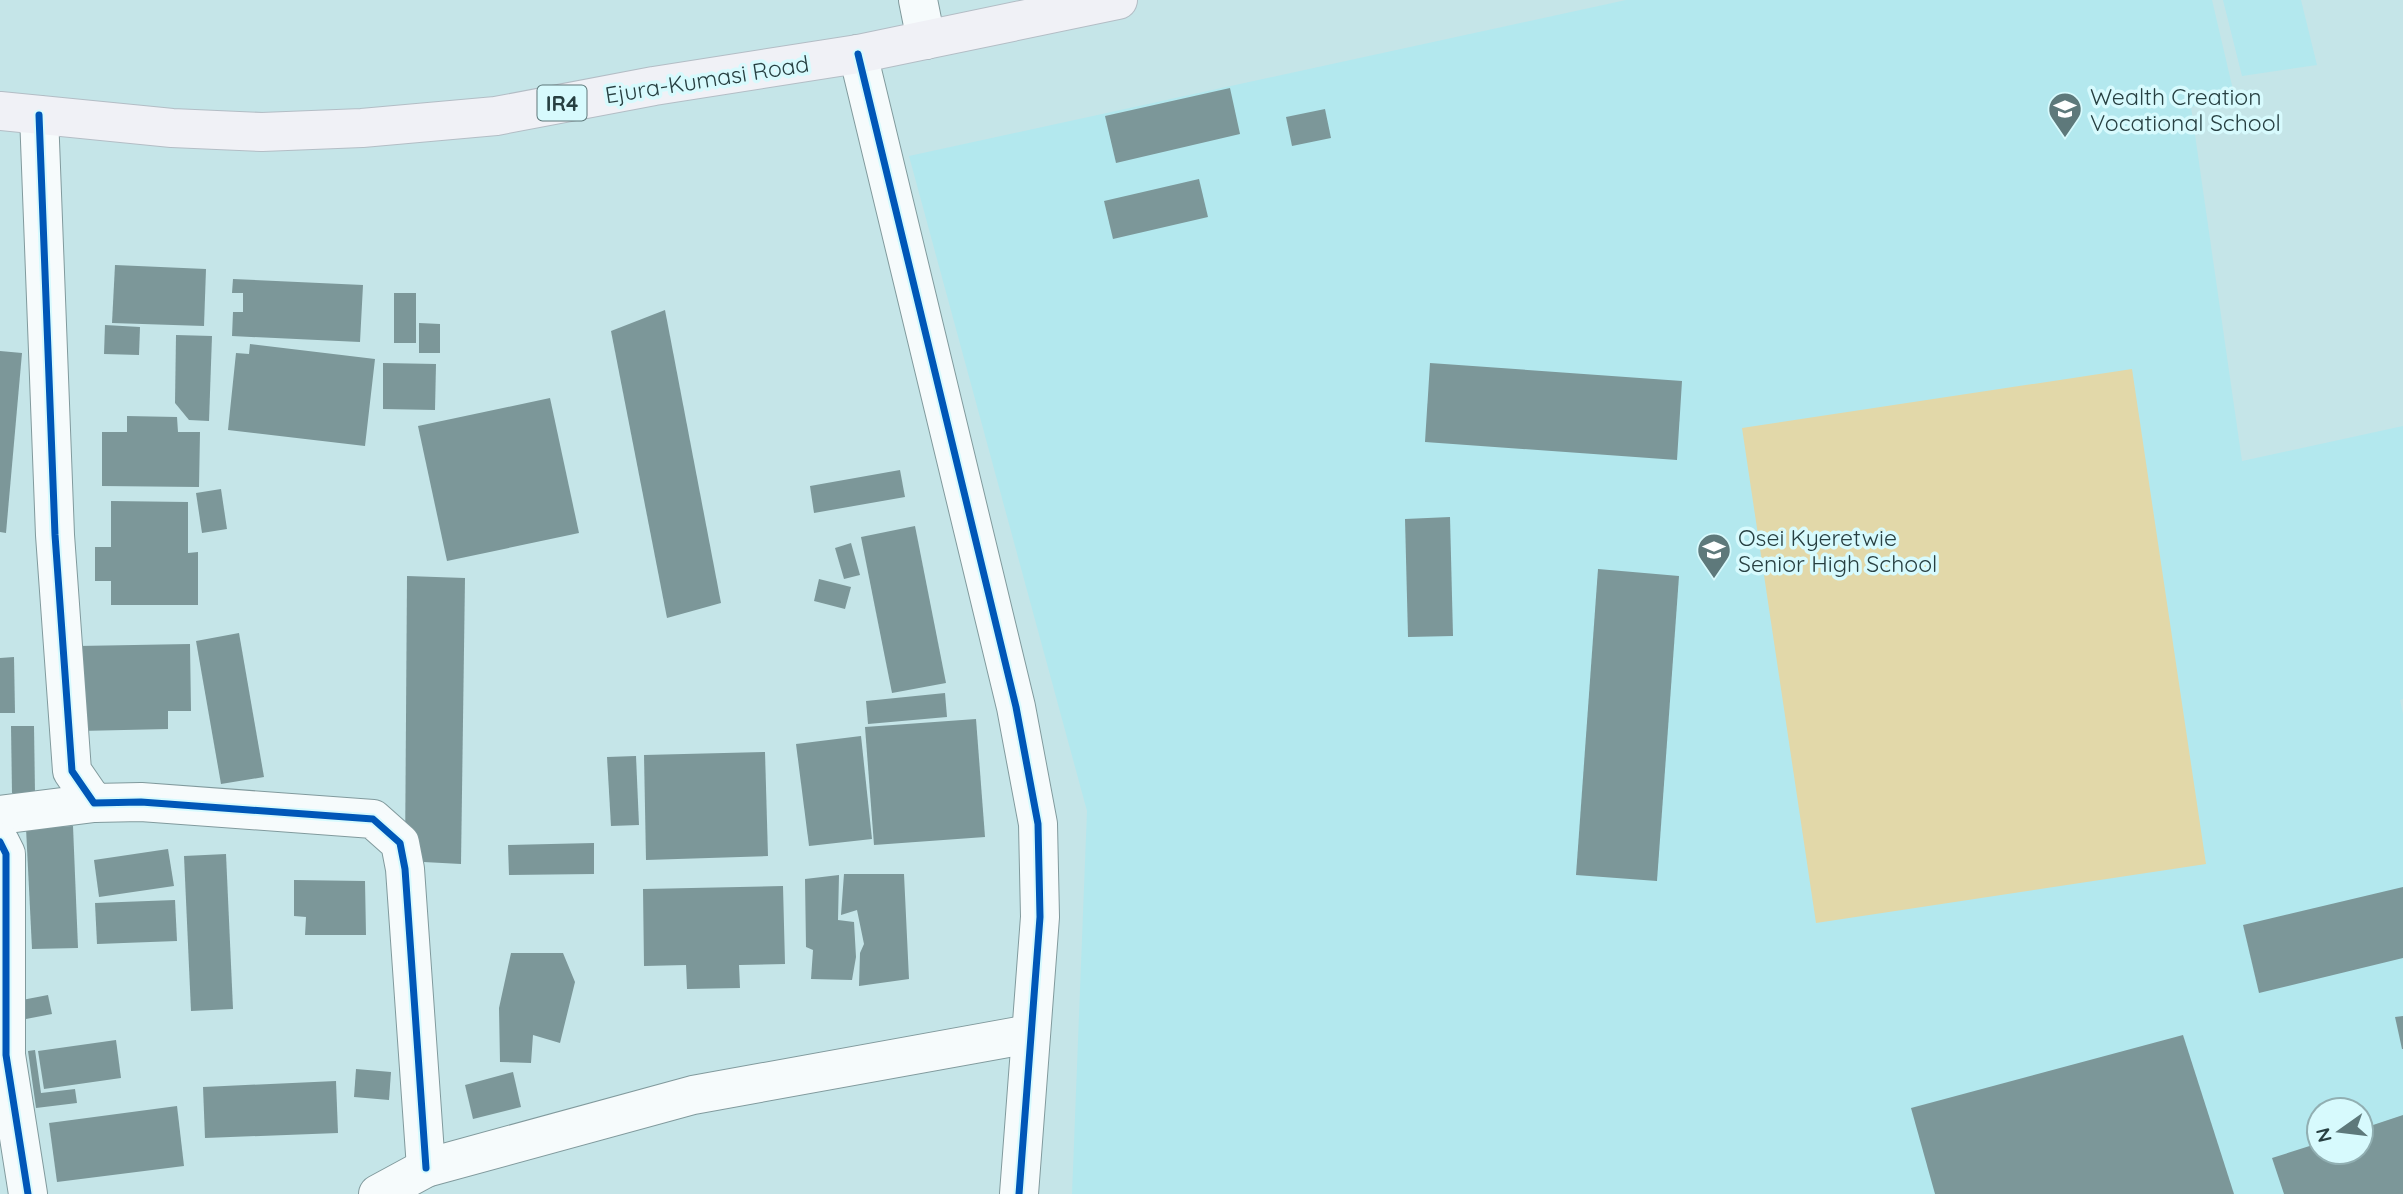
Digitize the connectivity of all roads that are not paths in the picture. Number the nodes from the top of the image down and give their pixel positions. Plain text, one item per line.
1 (918, 0) edge
2 (1118, 0) edge
3 (926, 40) junction
4 (858, 54) junction
5 (0, 111) edge
6 (39, 115) junction
7 (94, 803) junction
8 (0, 815) edge
9 (0, 842) edge
10 (1030, 1034) junction
11 (426, 1167) junction
12 (28, 1194) edge
13 (378, 1194) edge
14 (1019, 1194) edge

1 - 3 street
2 - 3 main road, Ejura-Kumasi Road / IR4
3 - 4 main road, Ejura-Kumasi Road / IR4
4 - 6 main road, Ejura-Kumasi Road / IR4
4 - 10 street
5 - 6 main road, Ejura-Kumasi Road / IR4
6 - 7 street
7 - 8 street
7 - 11 street
9 - 12 street
10 - 11 street
10 - 14 street
11 - 13 street

